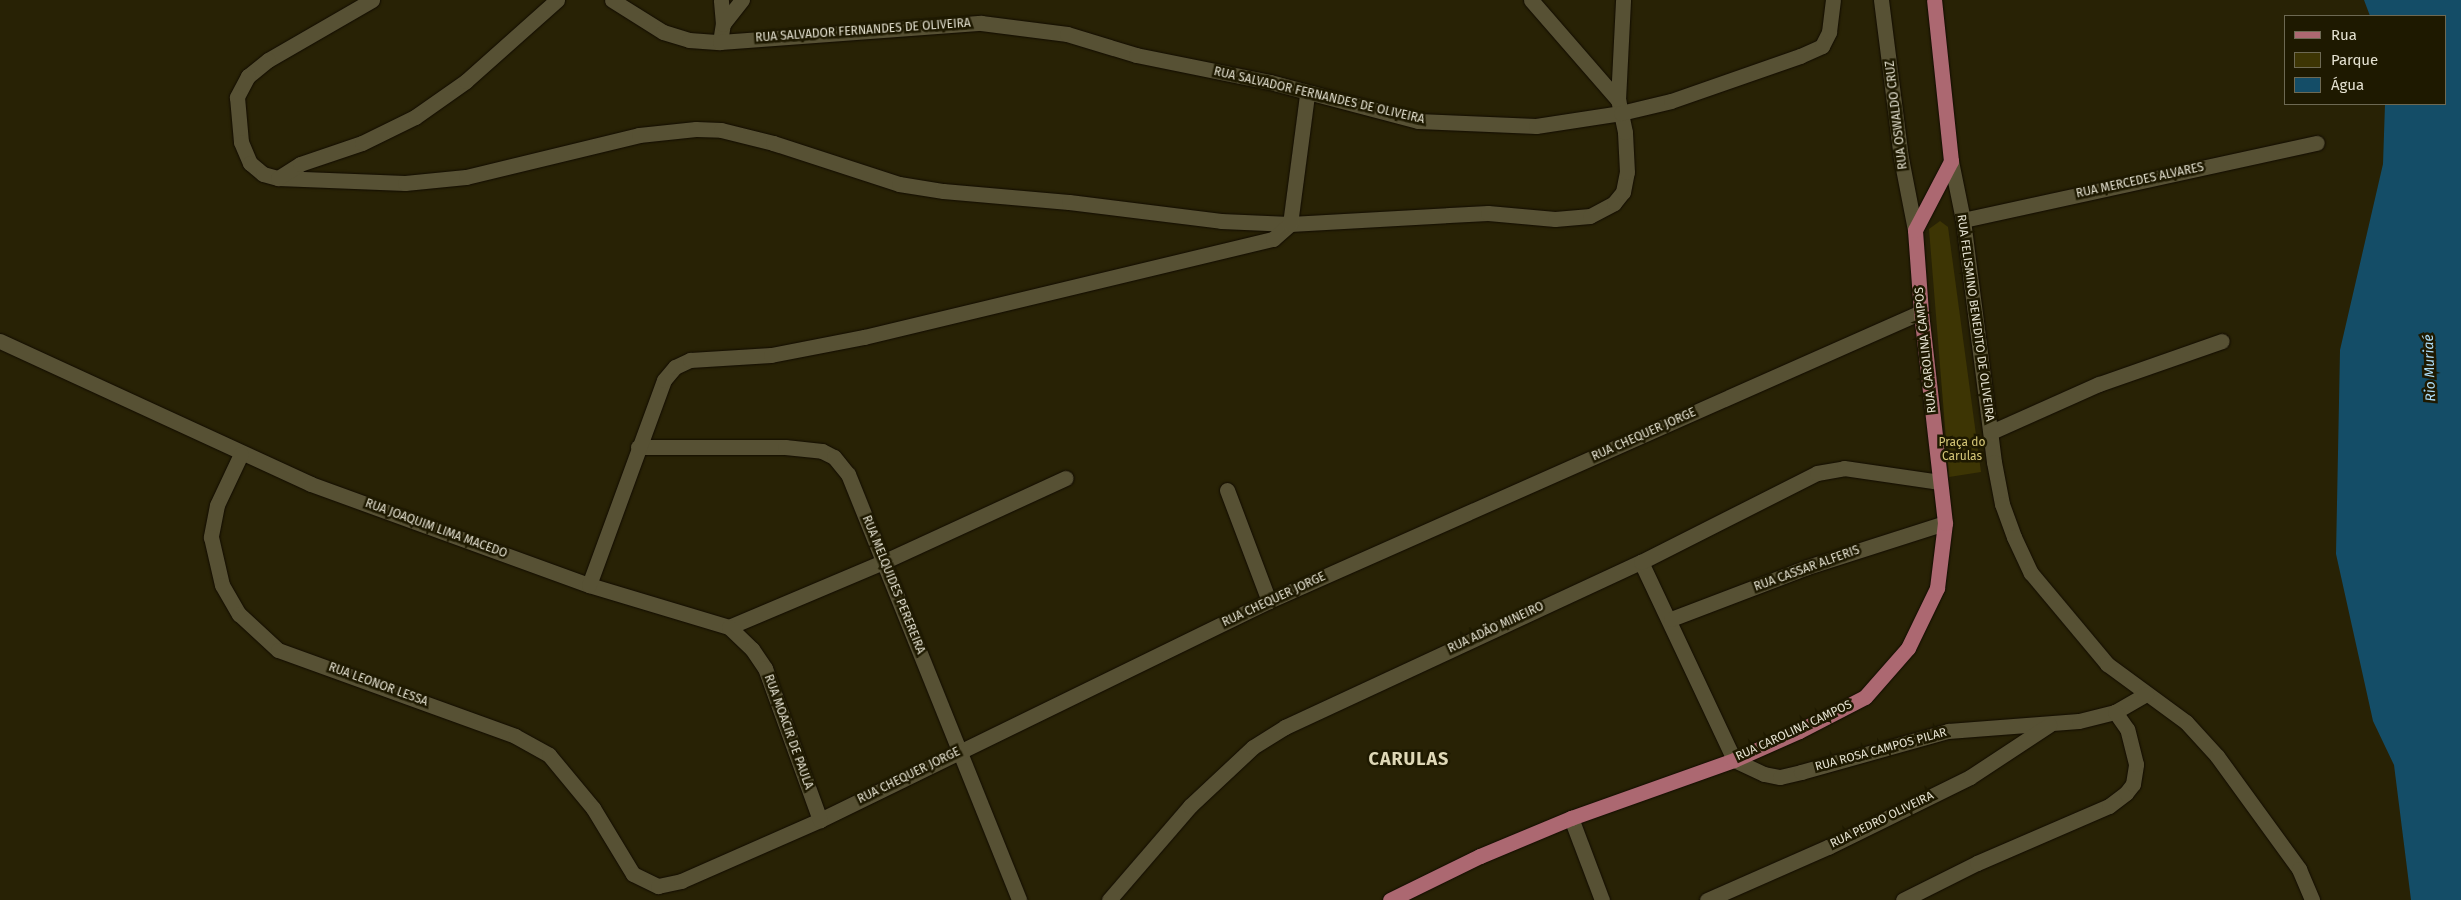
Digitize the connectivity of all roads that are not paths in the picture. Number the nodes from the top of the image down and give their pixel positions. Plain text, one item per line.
1 (372, 0) edge
2 (557, 0) edge
3 (612, 0) edge
4 (721, 0) edge
5 (742, 0) edge
6 (1531, 0) edge
7 (1623, 0) edge
8 (1833, 0) edge
9 (1881, 0) edge
10 (1934, 0) edge
11 (723, 24) junction
12 (720, 42) junction
13 (1307, 94) junction
14 (1619, 106) junction
15 (2317, 143) dead end
16 (1951, 161) junction
17 (278, 178) junction
18 (1963, 220) junction
19 (1290, 224) junction
20 (1915, 230) junction
21 (1921, 312) junction
22 (0, 341) edge
23 (2222, 342) dead end
24 (1991, 432) junction
25 (638, 447) junction
26 (241, 454) junction
27 (1066, 478) dead end
28 (1940, 482) junction
29 (1227, 490) dead end
30 (1945, 523) junction
31 (883, 562) junction
32 (1641, 562) junction
33 (589, 585) junction
34 (1269, 601) junction
35 (1671, 619) junction
36 (729, 626) junction
37 (2146, 694) junction
38 (2115, 712) junction
39 (2049, 725) junction
40 (961, 751) junction
41 (1734, 760) junction
42 (1572, 818) junction
43 (820, 820) junction
44 (633, 874) joint
45 (1019, 900) edge
46 (1109, 900) edge
47 (1390, 900) edge
48 (1602, 900) edge
49 (1707, 900) edge
50 (1903, 900) edge
51 (2312, 900) edge

1 - 17 street
2 - 17 street
3 - 12 street, RUA SALVADOR FERNANDES DE OLIVEIRA
4 - 11 street
5 - 11 street
6 - 14 street
7 - 14 street
8 - 14 street, RUA SALVADOR FERNANDES DE OLIVEIRA
9 - 20 street, RUA OSWALDO CRUZ
10 - 16 main road
11 - 12 street
12 - 13 street, RUA SALVADOR FERNANDES DE OLIVEIRA
13 - 14 street, RUA SALVADOR FERNANDES DE OLIVEIRA
13 - 19 street
14 - 19 street
15 - 18 street, RUA MERCEDES ALVARES
16 - 18 street, RUA FELISMINO BENEDITO DE OLIVEIRA
16 - 20 main road
17 - 19 street
18 - 24 street, RUA FELISMINO BENEDITO DE OLIVEIRA
19 - 25 street
20 - 21 main road, RUA CAROLINA CAMPOS
21 - 28 main road, RUA CAROLINA CAMPOS
21 - 34 street, RUA CHEQUER JORGE
22 - 26 street, RUA JOAQUIM LIMA MACEDO
23 - 24 street
24 - 37 street, RUA FELISMINO BENEDITO DE OLIVEIRA
25 - 31 street, RUA MELQUIDES PEREREIRA
25 - 33 street
26 - 33 street, RUA JOAQUIM LIMA MACEDO
26 - 44 street, RUA LEONOR LESSA
27 - 31 street
28 - 30 main road, RUA CAROLINA CAMPOS
28 - 32 street, RUA ADÃO MINEIRO
29 - 34 street
30 - 35 street, RUA CASSAR ALFERIS
30 - 41 main road, RUA CAROLINA CAMPOS
31 - 36 street
31 - 40 street, RUA MELQUIDES PEREREIRA
32 - 35 street
32 - 46 street, RUA ADÃO MINEIRO
33 - 36 street, RUA JOAQUIM LIMA MACEDO
34 - 40 street, RUA CHEQUER JORGE
35 - 41 street
36 - 43 street, RUA MOACIR DE PAULA
37 - 38 street, RUA ROSA CAMPOS PILAR
37 - 51 street, RUA FELISMINO BENEDITO DE OLIVEIRA
38 - 39 street, RUA ROSA CAMPOS PILAR
38 - 50 street
39 - 41 street, RUA ROSA CAMPOS PILAR
39 - 49 street, RUA PEDRO OLIVEIRA
40 - 43 street, RUA CHEQUER JORGE
40 - 45 street, RUA MELQUIDES PEREREIRA
41 - 42 main road, RUA CAROLINA CAMPOS
42 - 47 main road, RUA CAROLINA CAMPOS
42 - 48 street
43 - 44 street, RUA CHEQUER JORGE

